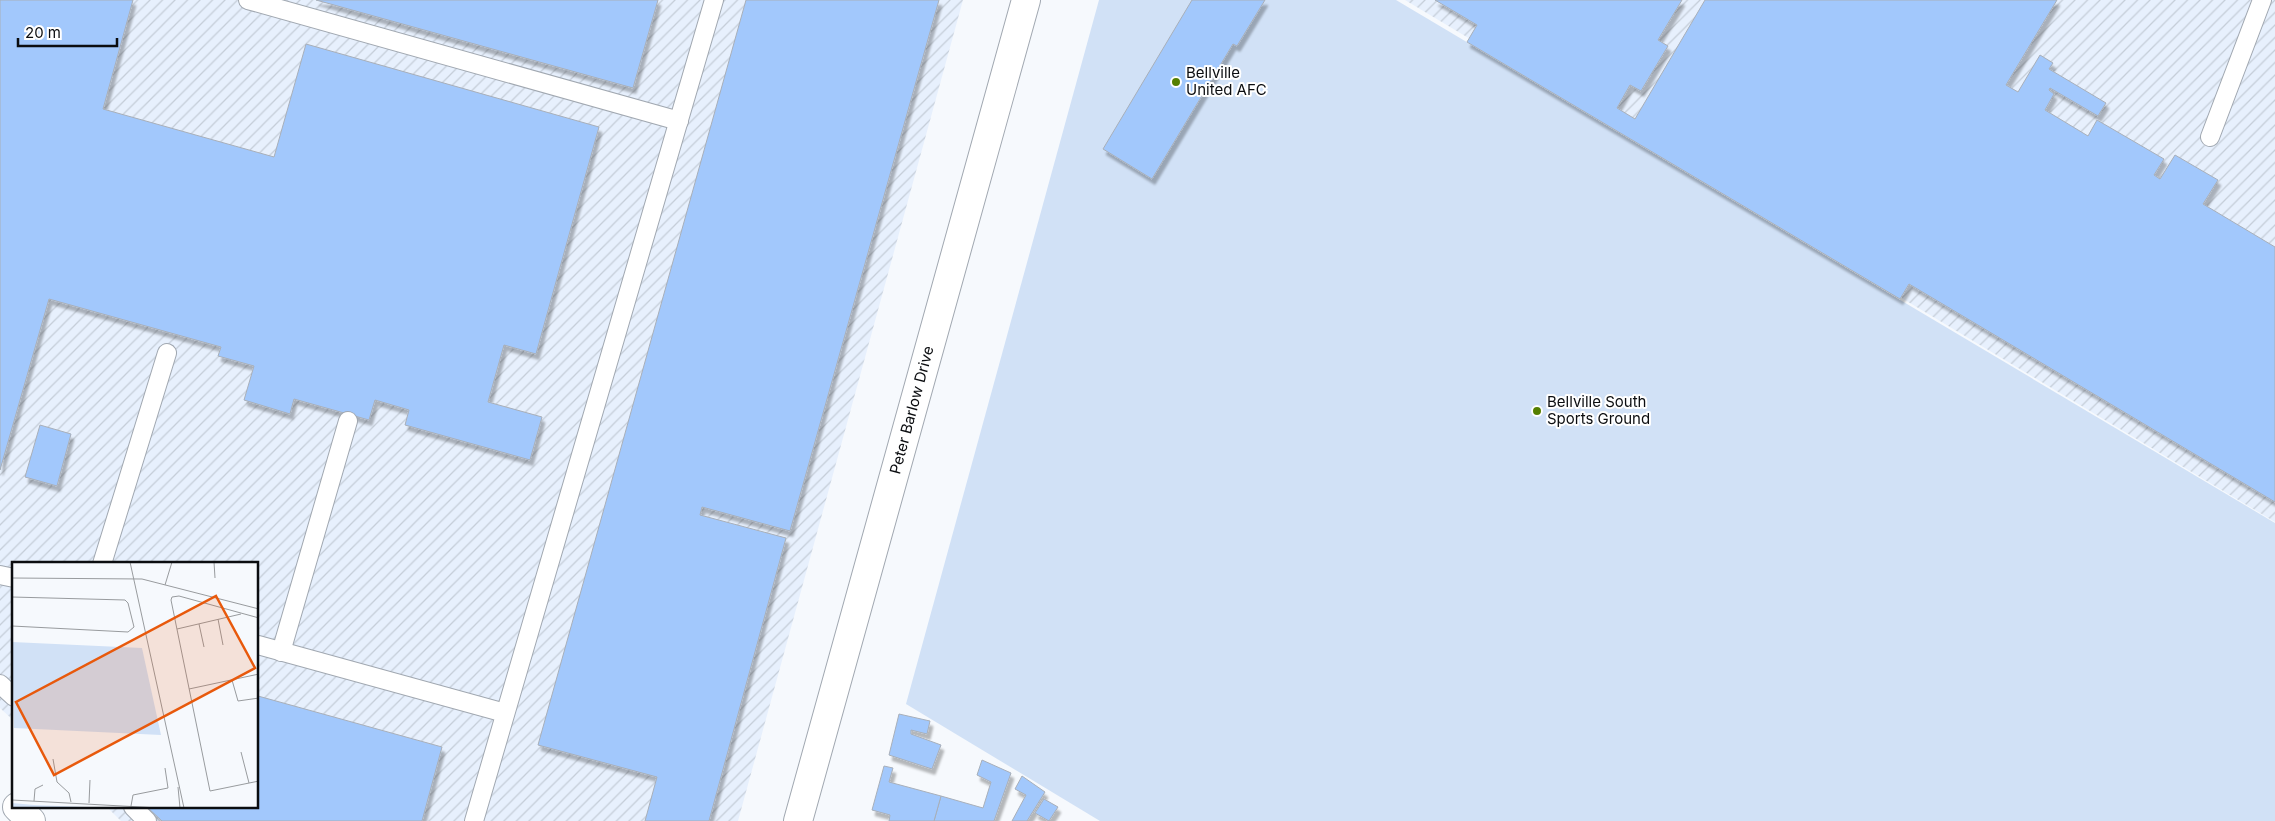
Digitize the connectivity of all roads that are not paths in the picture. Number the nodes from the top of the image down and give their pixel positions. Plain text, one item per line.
1 (251, 0) edge
2 (714, 0) edge
3 (1026, 0) edge
4 (2262, 0) edge
5 (679, 121) junction
6 (2210, 138) dead end
7 (167, 353) dead end
8 (348, 421) dead end
9 (103, 562) edge
10 (259, 645) edge
11 (281, 652) junction
12 (0, 684) edge
13 (12, 694) edge
14 (505, 713) junction
15 (0, 792) edge
16 (12, 803) edge
17 (17, 808) edge
18 (133, 808) edge
19 (31, 821) edge
20 (147, 821) edge
21 (474, 821) edge
22 (798, 821) edge

1 - 5 lane
2 - 5 lane
3 - 22 street, Peter Barlow Drive
4 - 6 lane
5 - 14 lane
7 - 9 lane
8 - 11 lane
10 - 11 lane
11 - 14 lane
12 - 13 lane
14 - 21 lane
15 - 16 street
17 - 19 street
18 - 20 lane

